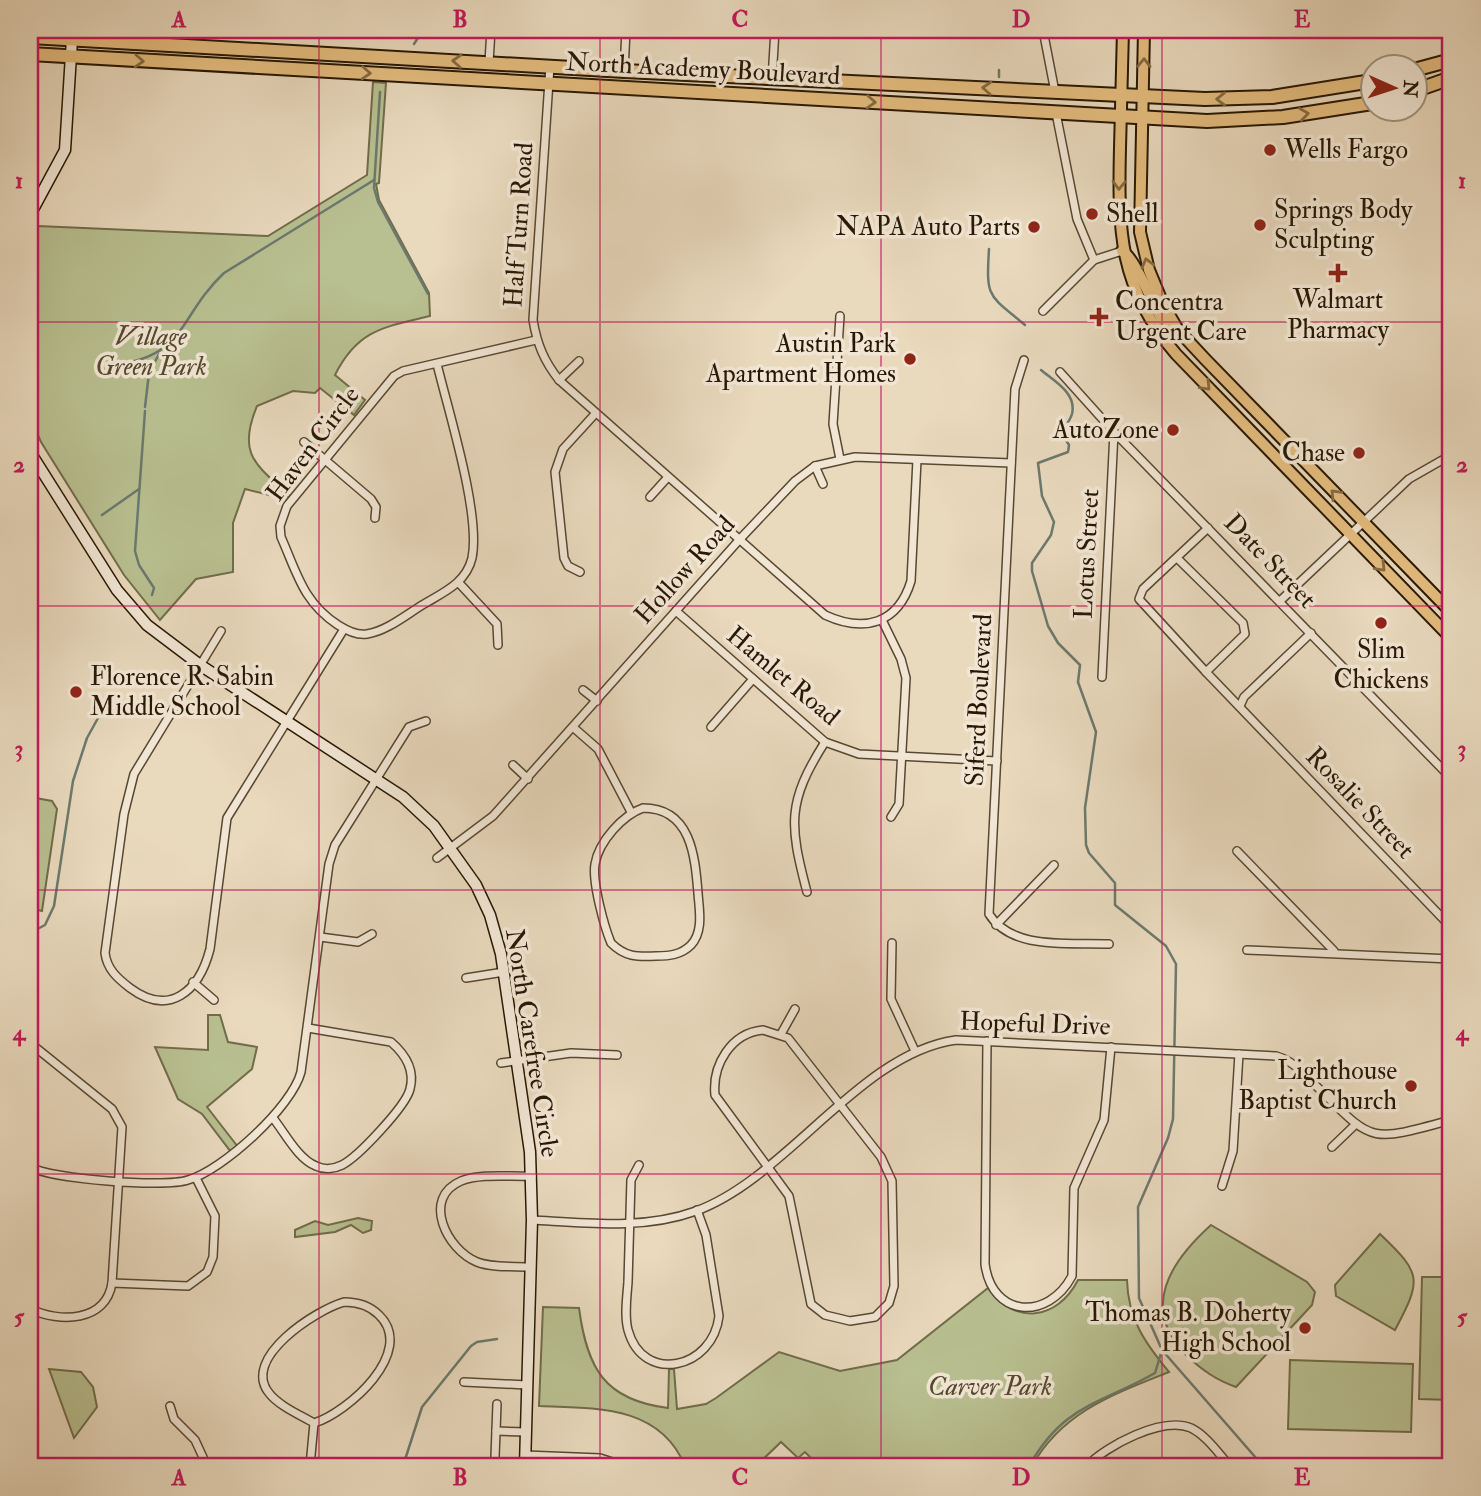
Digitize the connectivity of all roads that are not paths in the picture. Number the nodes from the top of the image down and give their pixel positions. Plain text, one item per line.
1 (491, 30) edge
2 (626, 30) edge
3 (775, 30) edge
4 (1043, 30) edge
5 (1123, 30) edge
6 (1144, 30) edge
7 (72, 34) edge
8 (30, 37) edge
9 (30, 54) edge
10 (71, 57) junction
11 (1451, 60) edge
12 (489, 62) junction
13 (550, 66) junction
14 (1428, 66) edge
15 (624, 71) junction
16 (1451, 78) edge
17 (772, 79) junction
18 (548, 83) junction
19 (1358, 83) edge
20 (1428, 86) edge
21 (1055, 92) junction
22 (1121, 96) junction
23 (1143, 97) junction
24 (1358, 105) edge
25 (1056, 113) junction
26 (1121, 117) junction
27 (1142, 118) junction
28 (30, 215) edge
29 (1122, 251) junction
30 (1094, 260) junction
31 (1044, 311) dead end
32 (840, 316) dead end
33 (1178, 330) junction
34 (536, 340) junction
35 (1024, 360) dead end
36 (579, 361) dead end
37 (437, 364) junction
38 (1060, 372) dead end
39 (559, 380) junction
40 (1233, 413) junction
41 (1257, 413) junction
42 (595, 414) junction
43 (1114, 432) junction
44 (304, 442) dead end
45 (30, 452) edge
46 (1451, 455) edge
47 (840, 459) junction
48 (325, 460) junction
49 (917, 460) junction
50 (1011, 463) junction
51 (815, 466) junction
52 (668, 477) junction
53 (823, 484) dead end
54 (650, 497) dead end
55 (375, 518) dead end
56 (1363, 522) junction
57 (1208, 528) junction
58 (1350, 535) junction
59 (740, 539) junction
60 (1177, 558) junction
61 (580, 572) dead end
62 (459, 583) junction
63 (1280, 601) junction
64 (676, 611) junction
65 (1451, 612) edge
66 (882, 620) junction
67 (344, 629) junction
68 (221, 631) dead end
69 (1311, 633) junction
70 (1451, 638) edge
71 (498, 645) dead end
72 (200, 666) junction
73 (1206, 672) junction
74 (1101, 677) dead end
75 (753, 679) junction
76 (583, 690) dead end
77 (597, 702) junction
78 (1240, 706) junction
79 (287, 720) junction
80 (426, 721) dead end
81 (711, 727) dead end
82 (574, 728) junction
83 (825, 742) junction
84 (902, 756) junction
85 (997, 761) junction
86 (513, 765) dead end
87 (376, 777) junction
88 (1451, 778) edge
89 (528, 779) junction
90 (632, 812) junction
91 (891, 817) dead end
92 (696, 826) dead end
93 (687, 832) junction
94 (452, 847) junction
95 (1237, 851) dead end
96 (437, 858) dead end
97 (1054, 865) dead end
98 (807, 892) dead end
99 (996, 925) junction
100 (1451, 928) edge
101 (372, 934) dead end
102 (320, 937) junction
103 (891, 943) dead end
104 (692, 944) junction
105 (1109, 944) dead end
106 (1247, 950) dead end
107 (701, 951) dead end
108 (1335, 952) junction
109 (1451, 959) edge
110 (504, 972) junction
111 (466, 978) dead end
112 (192, 982) junction
113 (214, 1000) dead end
114 (795, 1009) dead end
115 (308, 1028) junction
116 (781, 1034) junction
117 (987, 1041) junction
118 (30, 1043) edge
119 (1111, 1047) junction
120 (915, 1051) junction
121 (1239, 1054) junction
122 (617, 1055) dead end
123 (517, 1061) junction
124 (501, 1063) dead end
125 (840, 1106) junction
126 (127, 1111) dead end
127 (117, 1115) junction
128 (273, 1118) junction
129 (1451, 1120) edge
130 (1356, 1124) junction
131 (1332, 1147) dead end
132 (639, 1165) dead end
133 (767, 1165) junction
134 (33, 1169) edge
135 (531, 1176) junction
136 (196, 1178) junction
137 (119, 1180) junction
138 (30, 1184) edge
139 (1222, 1186) dead end
140 (697, 1210) junction
141 (532, 1220) junction
142 (630, 1223) junction
143 (214, 1238) junction
144 (225, 1238) dead end
145 (531, 1267) junction
146 (112, 1283) junction
147 (30, 1309) edge
148 (464, 1382) dead end
149 (527, 1385) junction
150 (497, 1404) dead end
151 (170, 1406) dead end
152 (314, 1423) junction
153 (496, 1431) junction
154 (526, 1432) junction
155 (495, 1457) dead end
156 (525, 1461) edge
157 (207, 1466) edge
158 (310, 1466) edge
159 (625, 1466) edge
160 (1087, 1466) edge
161 (1230, 1466) edge

1 - 12 street
2 - 15 street
3 - 17 street
4 - 21 street
5 - 22 main road
23 -> 6 main road
7 - 8 highway, North Academy Boulevard
7 - 10 main road
12 -> 7 highway, North Academy Boulevard
9 - 10 highway, North Academy Boulevard
10 -> 18 highway, North Academy Boulevard
10 - 28 main road
11 - 14 highway
12 - 13 highway, North Academy Boulevard
13 - 15 highway, North Academy Boulevard
13 - 18 street, Half Turn Road
15 - 17 highway, North Academy Boulevard
16 - 20 highway
21 -> 17 highway, North Academy Boulevard
18 -> 25 highway, North Academy Boulevard
18 - 34 street, Half Turn Road
19 -> 23 highway, North Academy Boulevard
21 - 22 highway, North Academy Boulevard
22 - 23 highway, North Academy Boulevard
22 - 26 main road
23 - 27 main road
27 -> 24 highway, North Academy Boulevard
25 - 26 highway, North Academy Boulevard
25 - 30 street
26 - 27 highway, North Academy Boulevard
26 -> 29 main road
33 -> 27 main road
29 - 30 street
29 - 33 main road
29 -> 40 main road
30 - 31 street
32 - 47 street
33 - 41 main road
34 - 37 street, Haven Circle
34 - 39 street, Half Turn Road
35 - 50 street, Siferd Boulevard
36 - 39 street
37 - 48 street, Haven Circle
37 - 62 street
38 - 43 street, Date Street
39 - 42 street, Half Turn Road
40 - 41 main road
40 - 58 main road
56 -> 41 main road
42 - 52 street, Half Turn Road
42 - 61 street
43 - 57 street, Date Street
43 - 74 street, Lotus Street
44 - 48 street
45 - 72 main road, North Carefree Circle
46 - 56 street
47 - 49 street, Hollow Road
47 - 51 street, Hollow Road
48 - 55 street
48 - 67 street, Haven Circle
49 - 50 street, Hollow Road
49 - 66 street
50 - 85 street, Siferd Boulevard
51 - 53 street
51 - 59 street, Hollow Road
52 - 54 street
52 - 59 street, Half Turn Road
56 - 58 street
56 - 65 main road
57 - 60 street
57 - 63 street, Date Street
58 - 63 street
58 -> 70 main road
59 - 64 street, Hollow Road
59 - 66 street, Half Turn Road
60 - 73 street, Rosalie Street
60 - 73 street
62 - 67 street
62 - 71 street
63 - 69 street, Date Street
64 - 75 street, Hamlet Road
64 - 77 street, Hollow Road
66 - 84 street
67 - 79 street
68 - 72 street
69 - 78 street
69 - 88 street, Date Street
72 - 79 main road, North Carefree Circle
72 - 112 street
73 - 78 street, Rosalie Street
75 - 81 street
75 - 83 street, Hamlet Road
76 - 77 street
77 - 82 street, Hollow Road
78 - 100 street, Rosalie Street
79 - 87 main road, North Carefree Circle
79 - 112 street
80 - 87 street
82 - 89 street, Hollow Road
82 - 90 street
83 - 84 street, Hamlet Road
83 - 98 street
84 - 85 street, Hamlet Road
84 - 91 street
85 - 99 street, Siferd Boulevard
86 - 89 street
87 - 94 main road, North Carefree Circle
87 - 102 street
89 - 94 street, Hollow Road
90 - 93 street
90 - 104 street
92 - 93 street
93 - 104 street
94 - 96 street, Hollow Road
94 - 110 main road, North Carefree Circle
95 - 108 street
97 - 99 street
99 - 105 street
101 - 102 street
102 - 115 street
103 - 120 street
104 - 107 street
106 - 108 street
108 - 109 street
110 - 111 street
110 - 123 main road, North Carefree Circle
112 - 113 street
114 - 116 street
115 - 128 street
115 - 128 street
116 - 125 street
116 - 133 street
117 - 119 street, Hopeful Drive
117 - 119 street
117 - 120 street, Hopeful Drive
118 - 127 street
119 - 121 street, Hopeful Drive
120 - 125 street, Hopeful Drive
121 - 130 street, Hopeful Drive
121 - 139 street
122 - 123 street
123 - 124 street
123 - 135 main road, North Carefree Circle
125 - 133 street, Hopeful Drive
125 - 133 street
126 - 127 street
127 - 137 street
128 - 136 street
129 - 130 street, Hopeful Drive
130 - 131 street
132 - 142 street
133 - 140 street, Hopeful Drive
134 - 137 street
134 - 138 street
135 - 141 main road, North Carefree Circle
135 - 145 street
136 - 137 street
136 - 143 street
137 - 146 street
140 - 142 street, Hopeful Drive
140 - 142 street
141 - 142 street, Hopeful Drive
141 - 145 main road, North Carefree Circle
143 - 144 street
143 - 146 street
145 - 149 main road, North Carefree Circle
146 - 147 street
148 - 149 street
149 - 154 main road, North Carefree Circle
150 - 153 street
151 - 157 street
152 - 152 street
152 - 158 street
153 - 154 street
153 - 155 street
154 - 156 main road, North Carefree Circle
156 - 159 street
160 - 161 street

